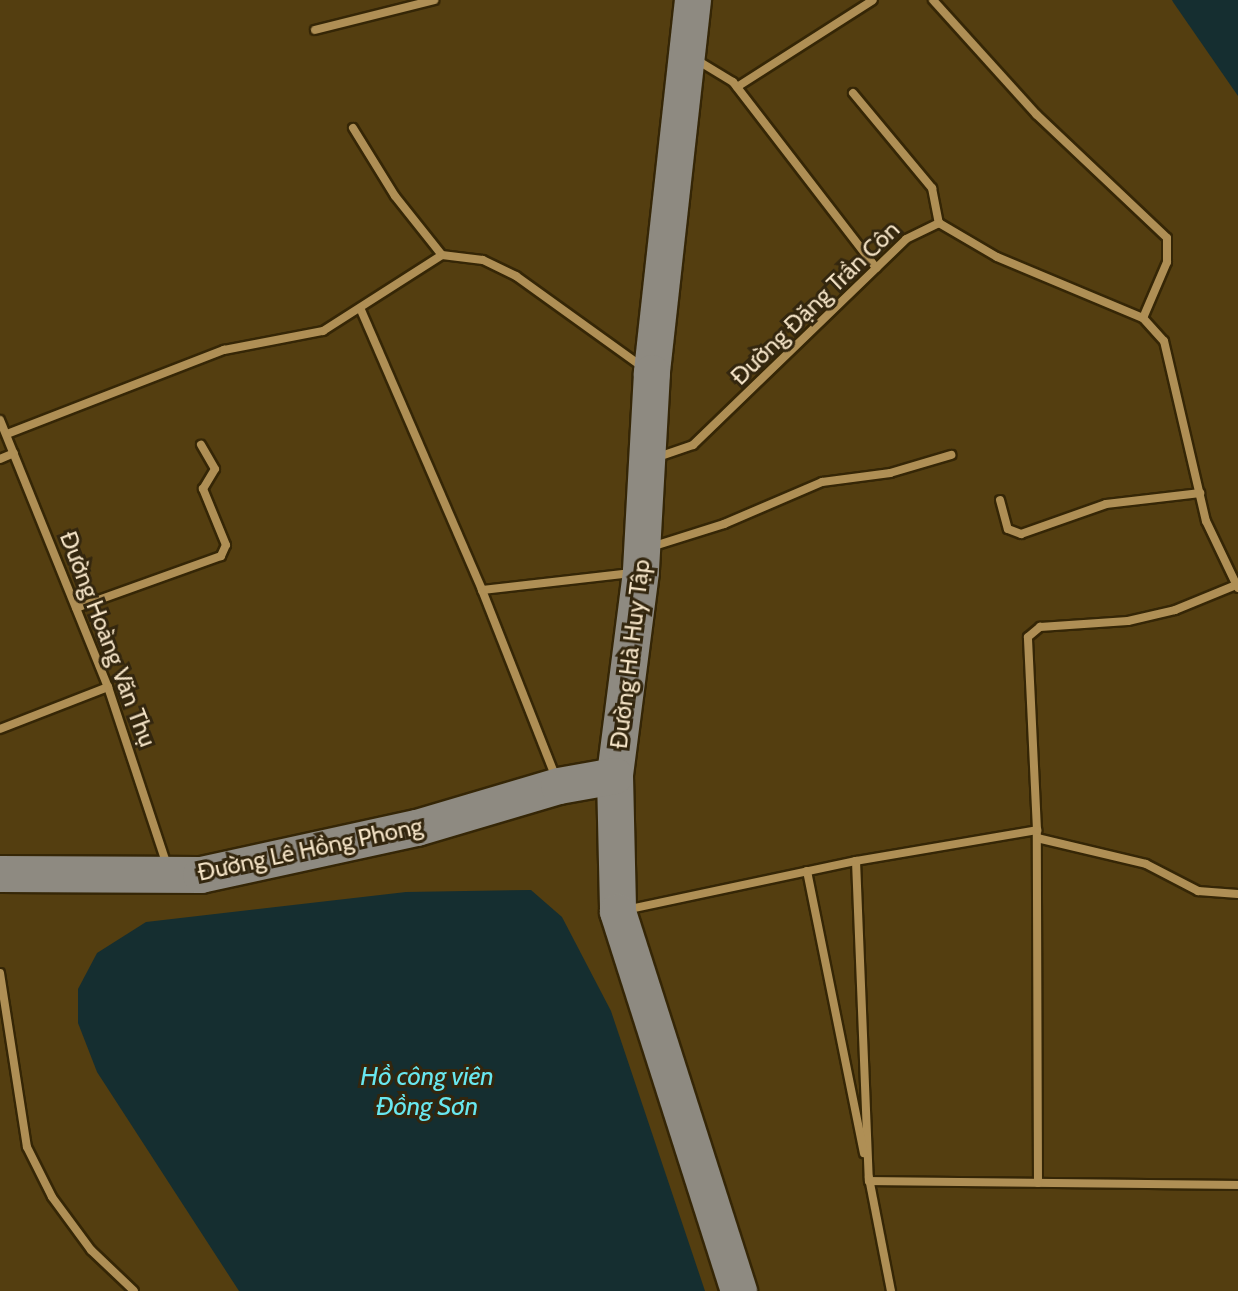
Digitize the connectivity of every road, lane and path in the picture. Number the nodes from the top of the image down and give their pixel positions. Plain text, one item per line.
1 (434, 0) edge
2 (693, 0) edge
3 (873, 0) edge
4 (933, 0) edge
5 (315, 30) dead end
6 (691, 56) junction
7 (737, 87) junction
8 (853, 93) dead end
9 (353, 128) dead end
10 (939, 223) junction
11 (442, 255) junction
12 (876, 268) junction
13 (361, 310) junction
14 (1143, 318) junction
15 (652, 373) junction
16 (0, 420) edge
17 (7, 434) junction
18 (201, 445) dead end
19 (14, 453) junction
20 (951, 455) dead end
21 (0, 459) edge
22 (650, 460) junction
23 (1200, 493) junction
24 (1000, 500) dead end
25 (642, 561) junction
26 (1237, 587) edge
27 (482, 590) junction
28 (76, 608) junction
29 (108, 687) junction
30 (0, 729) edge
31 (615, 776) junction
32 (559, 786) junction
33 (1037, 834) junction
34 (856, 861) junction
35 (807, 871) junction
36 (0, 874) edge
37 (170, 875) junction
38 (1238, 894) edge
39 (618, 912) junction
40 (0, 973) edge
41 (869, 1181) junction
42 (1038, 1183) junction
43 (1238, 1185) edge
44 (134, 1291) edge
45 (739, 1291) edge
46 (891, 1291) edge

1 - 5 street
2 - 6 main road, Đường Hà Huy Tập
3 - 7 street
4 - 14 street
6 - 7 street
6 - 15 main road, Đường Hà Huy Tập
7 - 12 street
8 - 10 street
9 - 11 street
10 - 12 street, Đường Đặng Trần Côn
10 - 14 street, Đường Đặng Trần Côn
11 - 13 street
11 - 15 street
12 - 22 street, Đường Đặng Trần Côn
13 - 17 street
13 - 27 street
14 - 23 street
15 - 22 main road, Đường Hà Huy Tập
16 - 17 street, Đường Hoàng Văn Thụ
17 - 19 street, Đường Hoàng Văn Thụ
18 - 28 street
19 - 21 street
19 - 28 street, Đường Hoàng Văn Thụ
20 - 25 street
22 - 25 main road, Đường Hà Huy Tập
23 - 24 street
23 - 26 street
25 - 27 street
25 - 31 main road, Đường Hà Huy Tập
26 - 33 street
27 - 32 street
28 - 29 street, Đường Hoàng Văn Thụ
29 - 30 street
29 - 37 street, Đường Hoàng Văn Thụ
31 - 32 main road, Đường Lê Hồng Phong
31 - 39 main road, Đường Hà Huy Tập
32 - 37 main road, Đường Lê Hồng Phong
33 - 34 street
33 - 38 street
33 - 42 street
34 - 35 street
34 - 41 street
35 - 39 street
35 - 41 street
36 - 37 main road, Đường Lê Hồng Phong
39 - 45 main road, Đường Hà Huy Tập
40 - 44 street
41 - 42 street
41 - 46 street
42 - 43 street

